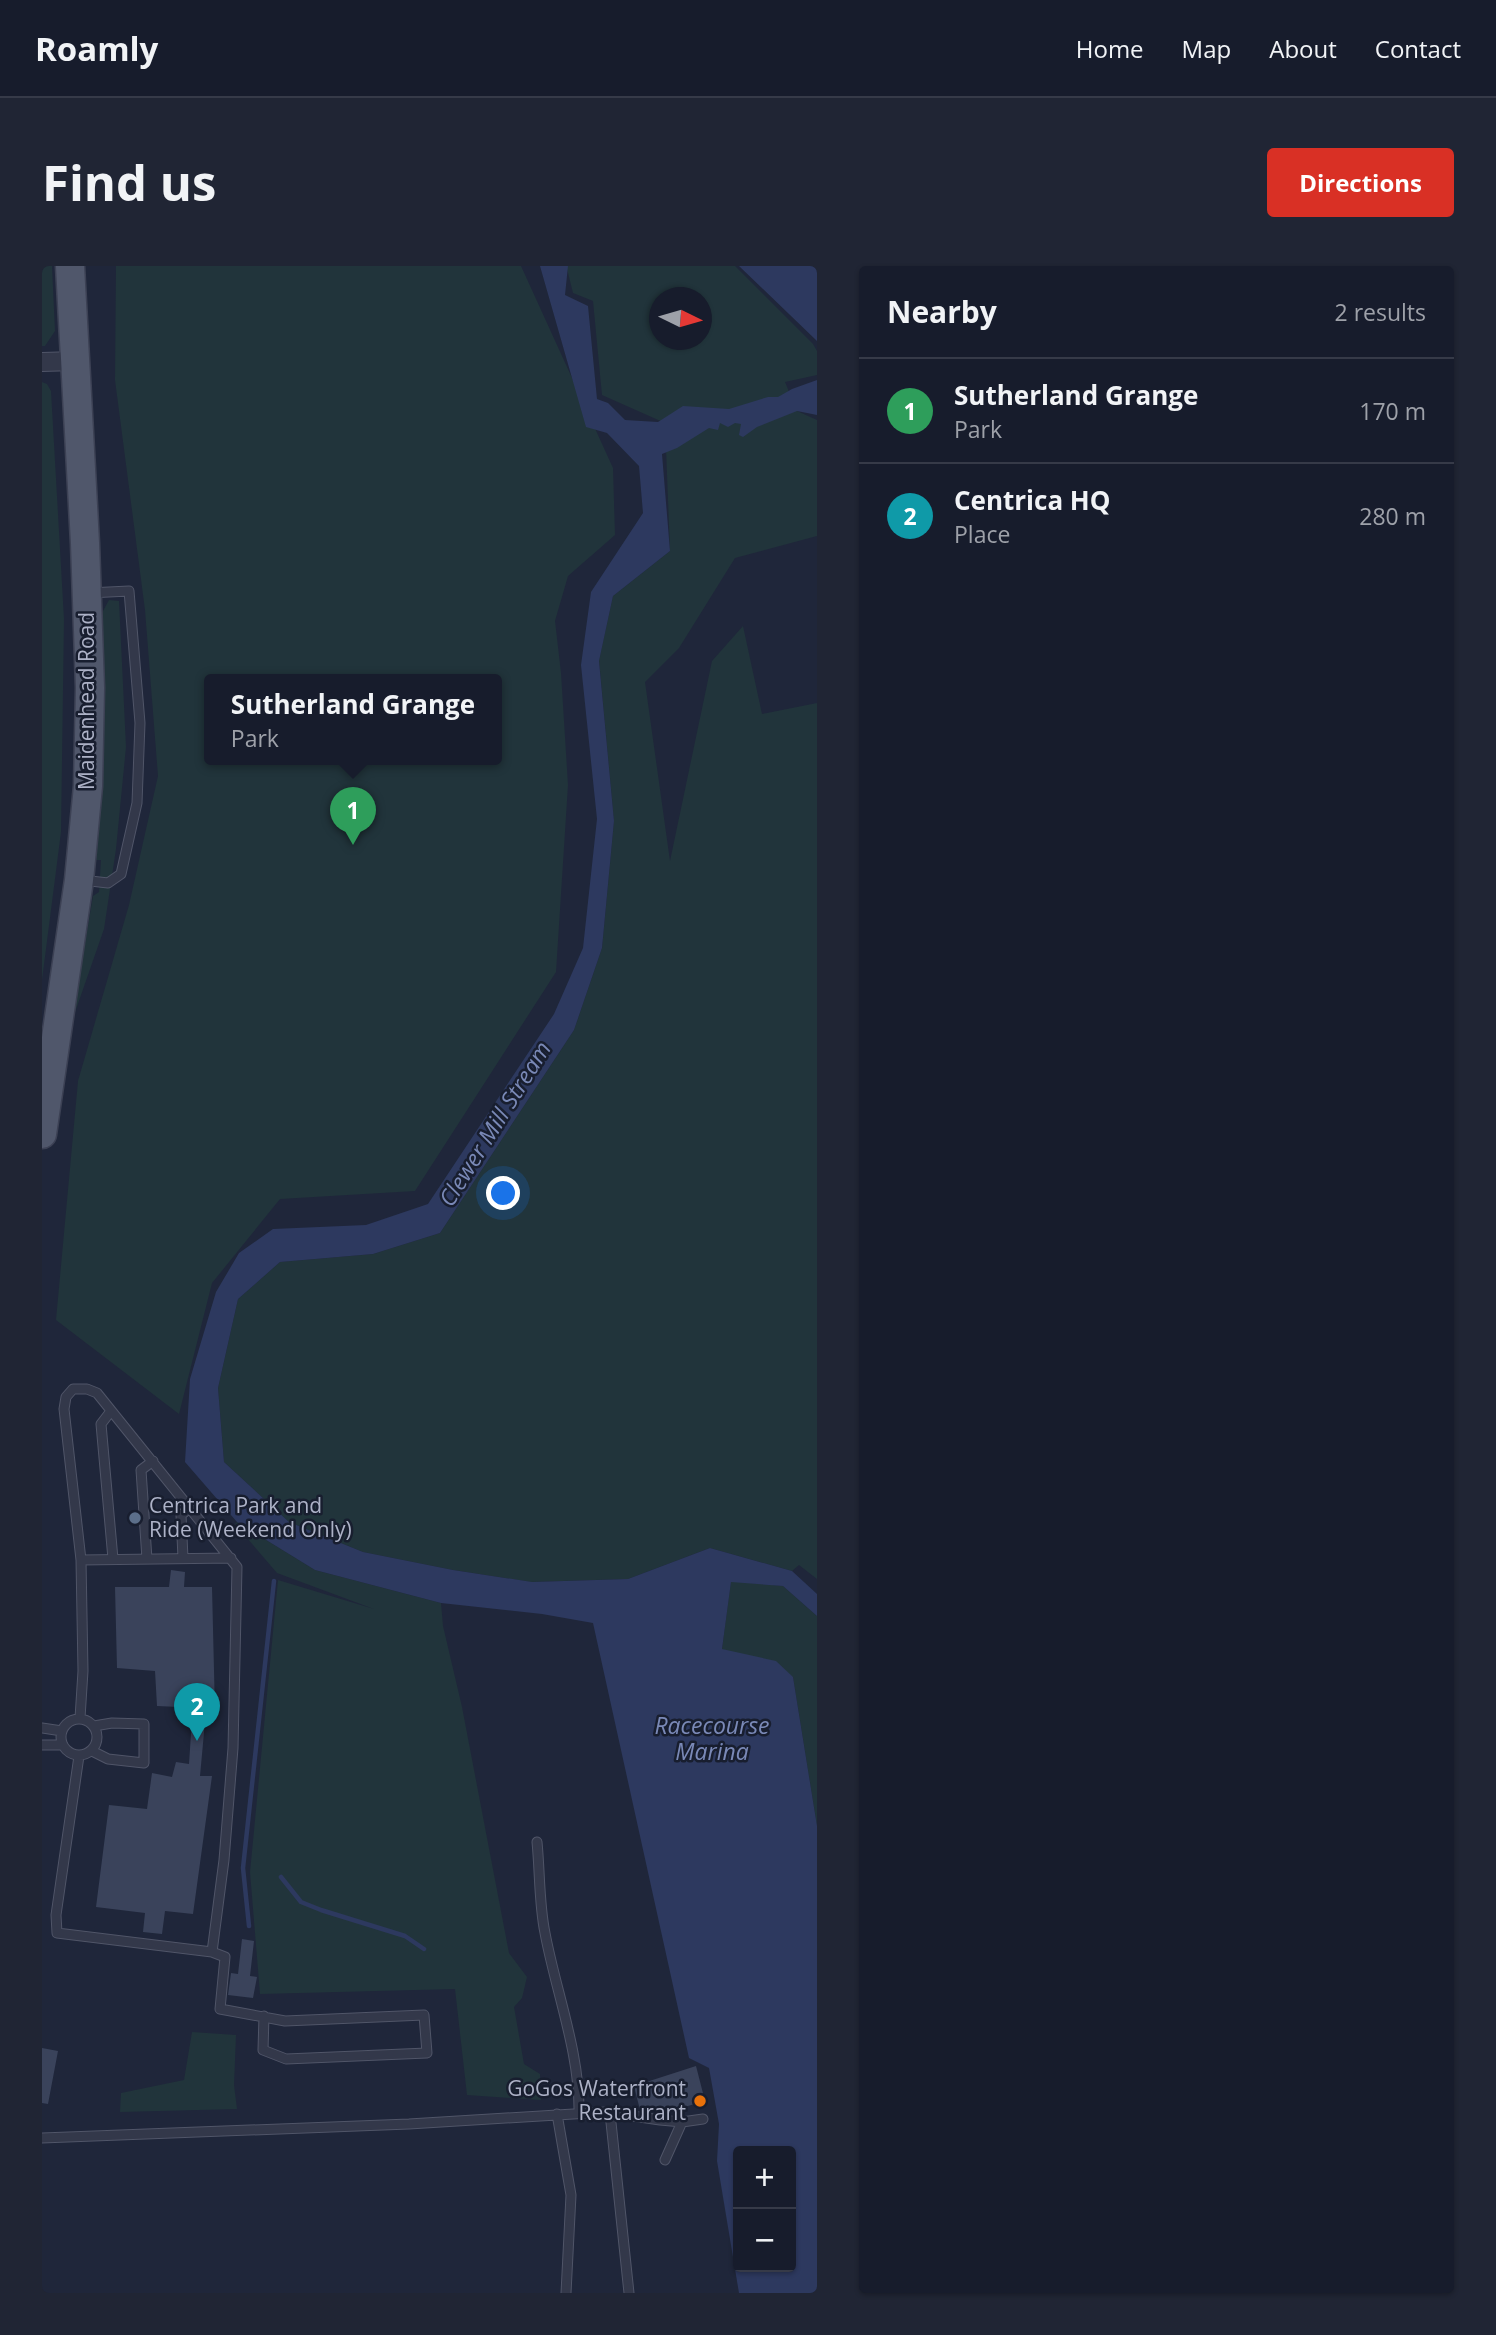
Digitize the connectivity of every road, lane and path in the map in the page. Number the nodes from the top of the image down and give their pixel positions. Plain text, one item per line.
1 (70, 266) edge
2 (75, 361) junction
3 (42, 362) edge
4 (87, 593) junction
5 (79, 880) junction
6 (42, 1134) edge
7 (111, 1411) junction
8 (153, 1461) junction
9 (190, 1508) junction
10 (183, 1558) junction
11 (231, 1558) junction
12 (113, 1559) junction
13 (147, 1559) junction
14 (81, 1560) junction
15 (80, 1718) junction
16 (94, 1726) junction
17 (42, 1728) edge
18 (62, 1731) junction
19 (42, 1745) edge
20 (63, 1745) junction
21 (92, 1751) junction
22 (79, 1756) junction
23 (537, 1842) dead end
24 (212, 1952) junction
25 (264, 2016) junction
26 (579, 2113) junction
27 (610, 2113) junction
28 (557, 2114) junction
29 (703, 2119) dead end
30 (682, 2122) junction
31 (42, 2138) edge
32 (665, 2160) dead end
33 (565, 2293) edge
34 (629, 2293) edge

1 - 2 main road, Maidenhead Road
2 - 3 street
2 - 4 main road, Maidenhead Road
4 - 5 main road, Maidenhead Road
4 - 5 lane
5 - 6 main road, Maidenhead Road
7 - 8 lane
7 - 12 lane
7 - 14 lane
8 - 9 lane
8 - 13 lane
9 - 10 lane
9 - 11 lane
10 - 11 lane
10 - 13 lane
11 - 24 lane
12 - 13 lane
12 - 14 lane
14 - 15 lane
15 - 16 lane
15 - 18 lane
16 - 21 lane
16 - 21 lane
17 - 18 lane
18 - 20 lane
19 - 20 lane
20 - 22 lane
21 - 22 lane
22 - 24 lane
23 - 26 lane
24 - 25 lane
25 - 25 lane
26 - 27 lane
26 - 28 lane
27 - 30 lane
27 - 34 lane
28 - 31 lane
28 - 33 lane
29 - 30 lane
30 - 32 lane

